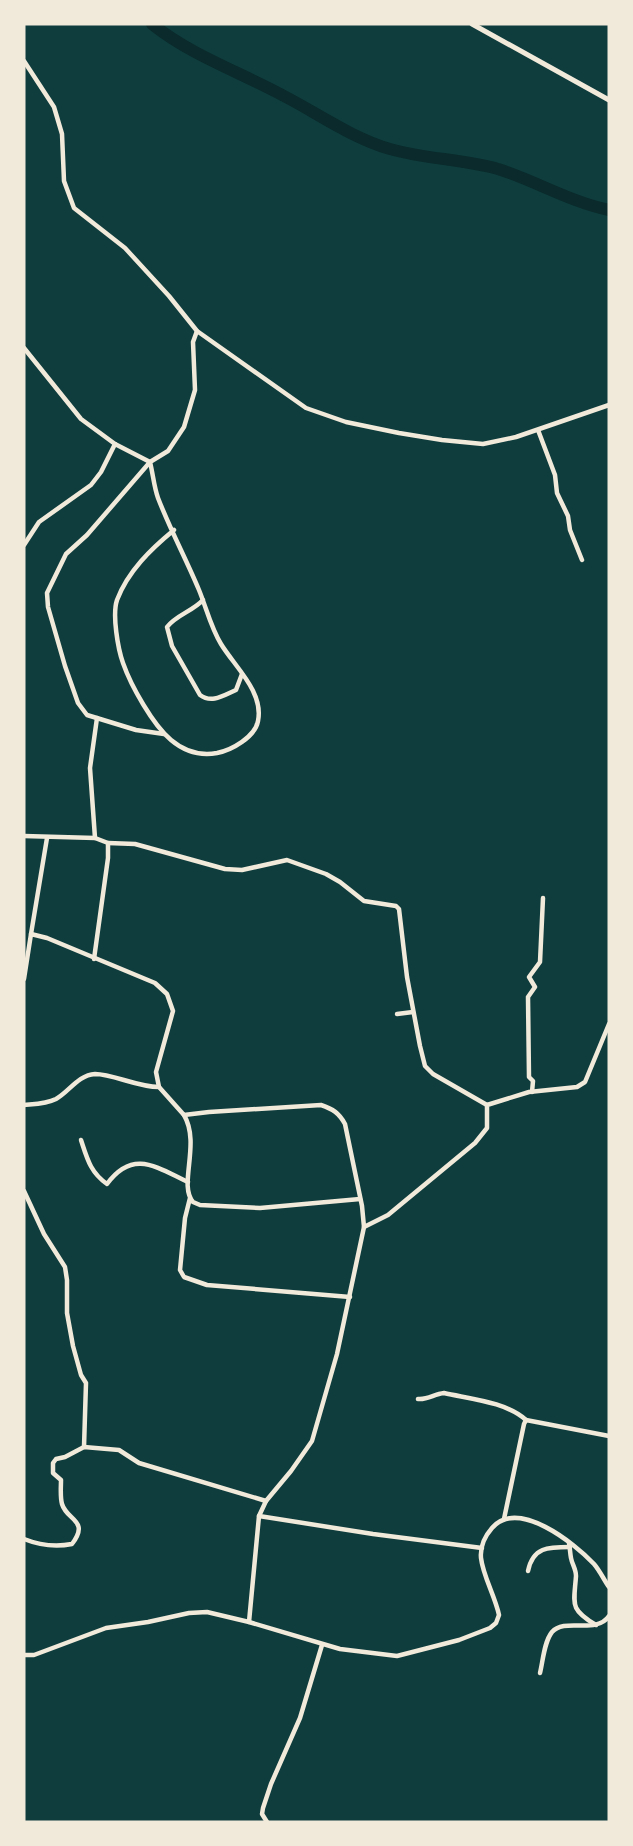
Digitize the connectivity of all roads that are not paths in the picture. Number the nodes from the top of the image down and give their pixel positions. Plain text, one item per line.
1 (472, 24) edge
2 (24, 61) edge
3 (609, 100) edge
4 (197, 331) junction
5 (24, 348) edge
6 (609, 405) edge
7 (538, 430) junction
8 (115, 444) junction
9 (150, 462) junction
10 (174, 530) junction
11 (24, 546) edge
12 (582, 560) dead end
13 (203, 600) junction
14 (242, 674) junction
15 (97, 718) junction
16 (164, 734) junction
17 (24, 836) edge
18 (47, 838) junction
19 (95, 838) junction
20 (108, 843) junction
21 (543, 898) dead end
22 (31, 934) junction
23 (94, 959) junction
24 (24, 979) edge
25 (413, 1012) junction
26 (397, 1014) dead end
27 (609, 1024) edge
28 (159, 1087) junction
29 (532, 1092) junction
30 (24, 1105) edge
31 (487, 1105) junction
32 (184, 1115) junction
33 (81, 1140) dead end
34 (188, 1182) junction
35 (24, 1191) edge
36 (190, 1198) junction
37 (360, 1199) junction
38 (364, 1227) junction
39 (350, 1297) junction
40 (418, 1399) dead end
41 (526, 1420) junction
42 (609, 1436) edge
43 (84, 1447) junction
44 (266, 1501) junction
45 (259, 1516) junction
46 (504, 1519) junction
47 (24, 1539) edge
48 (570, 1545) junction
49 (482, 1548) junction
50 (528, 1571) dead end
51 (609, 1587) edge
52 (609, 1616) edge
53 (249, 1622) junction
54 (596, 1625) junction
55 (322, 1645) junction
56 (24, 1655) edge
57 (540, 1673) dead end
58 (267, 1822) edge

1 - 3 street
2 - 4 street
4 - 7 street
4 - 9 street
5 - 8 street
6 - 7 street
7 - 12 street
8 - 9 street
8 - 11 street
9 - 10 street
9 - 15 street
10 - 13 street
10 - 16 street
13 - 14 street
13 - 14 street
14 - 16 street
15 - 16 street
15 - 19 street
17 - 18 street
18 - 19 street
18 - 22 street
19 - 20 street
20 - 23 street
20 - 25 street
21 - 29 street
22 - 23 street
22 - 24 street
23 - 28 street
25 - 26 street
25 - 31 street
27 - 29 street
28 - 30 street
28 - 32 street
29 - 31 street
31 - 38 street
32 - 34 street
32 - 37 street
33 - 34 street
34 - 36 street
35 - 43 street
36 - 37 street
36 - 39 street
37 - 38 street
38 - 39 street
39 - 44 street
40 - 41 street
41 - 42 street
41 - 46 street
43 - 44 street
43 - 47 street
44 - 45 street
45 - 49 street
45 - 53 street
46 - 48 street
46 - 49 street
48 - 50 street
48 - 51 street
48 - 54 street
49 - 55 street
52 - 54 street
53 - 55 street
53 - 56 street
54 - 57 street
55 - 58 street

